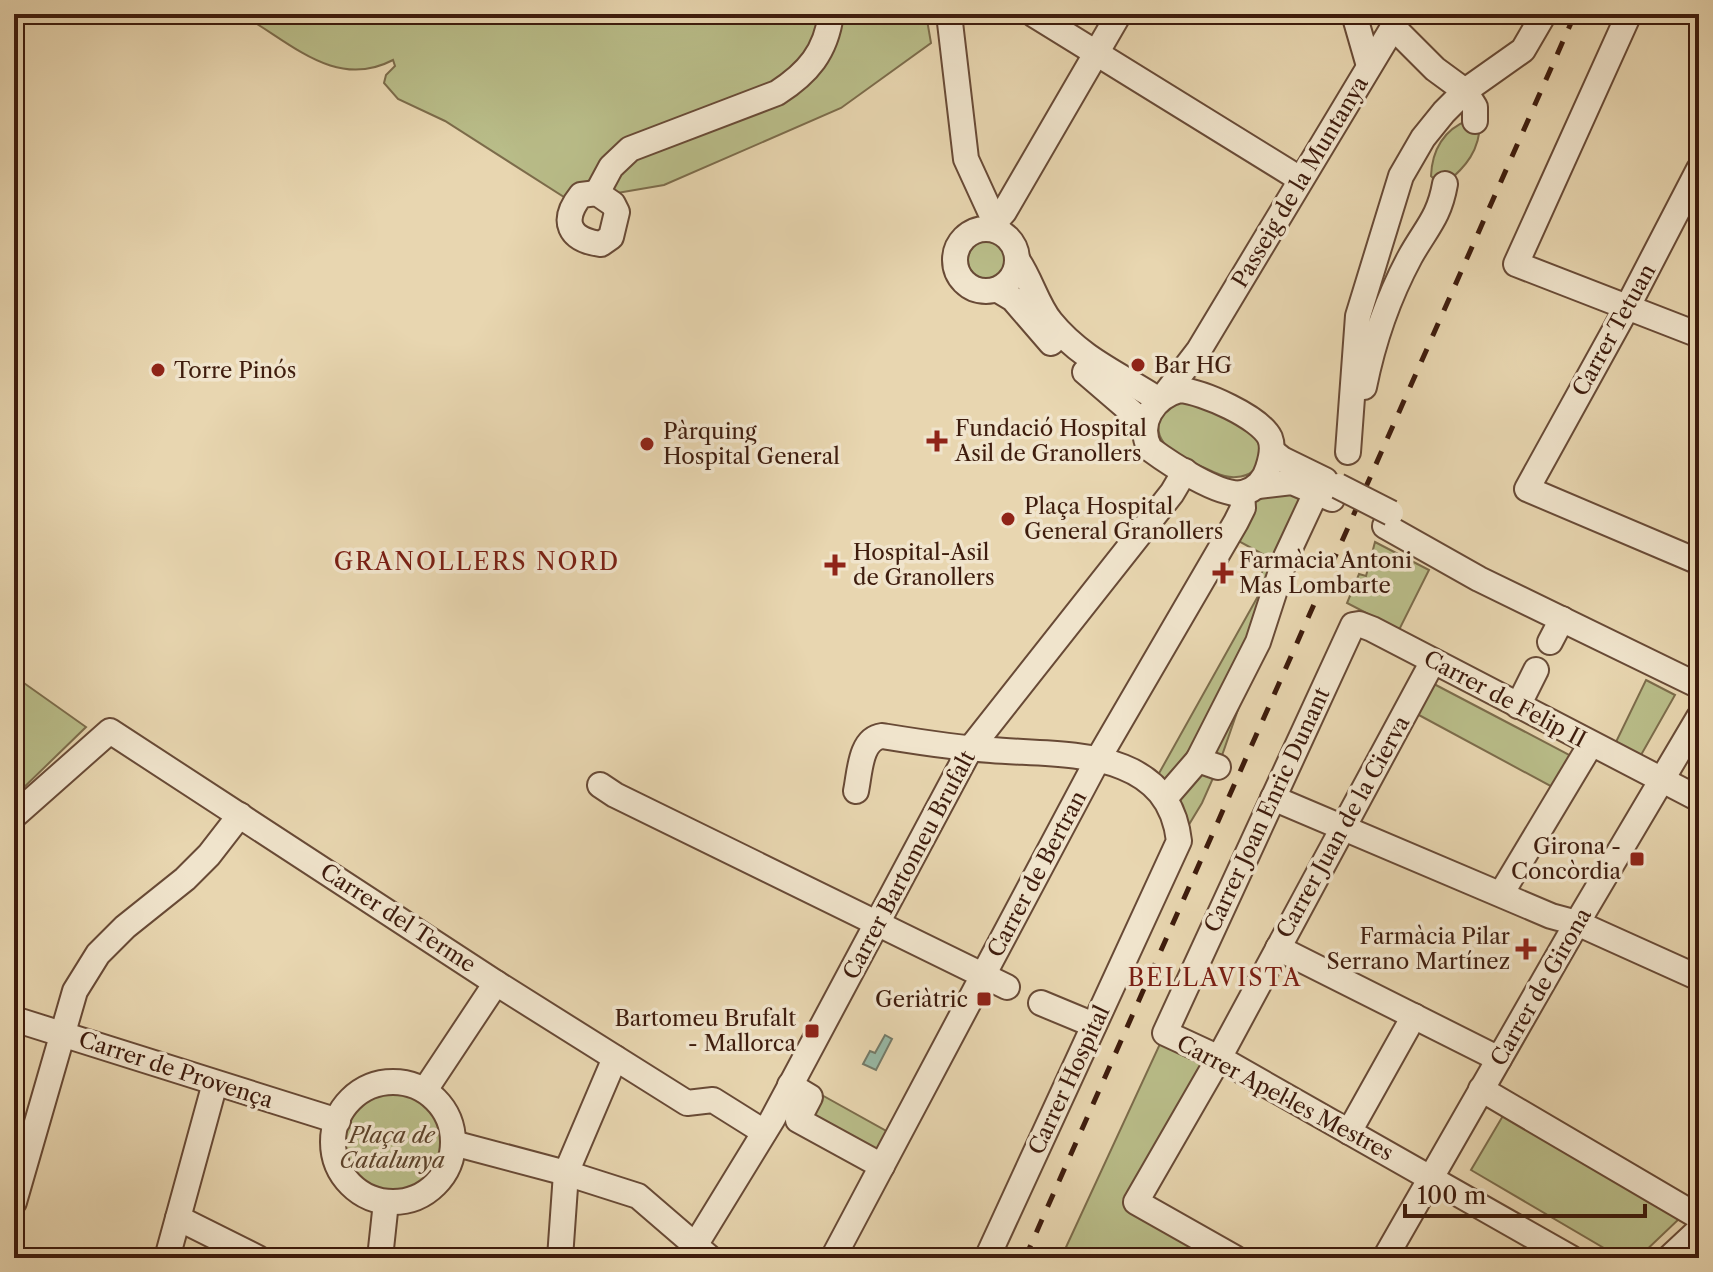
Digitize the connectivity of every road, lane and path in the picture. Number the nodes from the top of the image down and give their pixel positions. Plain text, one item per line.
1 (831, 14) edge
2 (949, 14) edge
3 (1033, 14) edge
4 (1119, 14) edge
5 (1354, 14) edge
6 (1544, 14) edge
7 (1629, 14) edge
8 (1397, 20) edge
9 (1096, 53) junction
10 (1369, 66) junction
11 (1465, 91) junction
12 (1475, 121) dead end
13 (966, 159) junction
14 (1699, 169) edge
15 (1300, 179) junction
16 (1445, 184) dead end
17 (597, 193) dead end
18 (997, 227) junction
19 (970, 233) junction
20 (1018, 261) junction
21 (998, 290) junction
22 (1628, 306) junction
23 (1699, 335) edge
24 (1199, 350) junction
25 (1201, 394) junction
26 (1163, 397) junction
27 (1144, 428) junction
28 (1272, 451) junction
29 (1348, 452) junction
30 (1185, 471) junction
31 (1250, 489) junction
32 (1330, 490) junction
33 (1699, 562) edge
34 (1562, 619) junction
35 (1349, 631) joint
36 (1550, 642) dead end
37 (1433, 661) junction
38 (1536, 670) dead end
39 (1699, 686) edge
40 (1518, 706) junction
41 (1699, 717) edge
42 (1591, 744) junction
43 (970, 749) junction
44 (1098, 759) junction
45 (1663, 779) junction
46 (600, 785) dead end
47 (856, 791) dead end
48 (1166, 797) junction
49 (1273, 798) junction
50 (1699, 799) edge
51 (240, 815) junction
52 (14, 816) edge
53 (1343, 827) junction
54 (1501, 894) junction
55 (877, 923) junction
56 (1577, 923) junction
57 (1278, 948) junction
58 (982, 975) junction
59 (1699, 978) edge
60 (496, 983) junction
61 (1007, 987) dead end
62 (1041, 1003) dead end
63 (1414, 1016) junction
64 (14, 1019) edge
65 (1094, 1025) junction
66 (1165, 1033) joint
67 (62, 1034) junction
68 (615, 1058) junction
69 (1219, 1058) junction
70 (1499, 1059) junction
71 (215, 1083) junction
72 (790, 1085) junction
73 (1481, 1089) junction
74 (425, 1090) junction
75 (338, 1121) junction
76 (764, 1132) junction
77 (1349, 1132) junction
78 (453, 1143) junction
79 (882, 1166) junction
80 (566, 1173) junction
81 (1431, 1178) junction
82 (14, 1202) edge
83 (386, 1202) junction
84 (1699, 1217) edge
85 (178, 1218) junction
86 (1699, 1230) edge
87 (703, 1251) edge
88 (1677, 1256) edge
89 (167, 1258) edge
90 (258, 1258) edge
91 (380, 1258) edge
92 (560, 1258) edge
93 (833, 1258) edge
94 (987, 1258) edge
95 (1235, 1258) edge
96 (1385, 1258) edge
97 (1571, 1258) edge

1 - 17 street
2 - 13 street
3 - 9 street
4 - 9 street
5 - 10 street
6 - 11 street
7 - 22 street
8 - 10 street, Passeig de la Muntanya
8 - 11 street
9 - 15 street
9 - 18 street
10 - 15 street, Passeig de la Muntanya
11 - 12 street
11 - 29 street
13 - 18 street
13 - 19 street
14 - 22 street, Carrer Tetuan
15 - 24 street, Passeig de la Muntanya
16 - 29 street
18 - 19 street
18 - 20 street
19 - 21 street
20 - 21 street
20 - 26 street
21 - 27 street
22 - 23 street
22 - 33 street, Carrer Tetuan
24 - 25 street
24 - 26 street, Passeig de la Muntanya
25 - 26 street
25 - 28 street
26 - 27 street
27 - 30 street
28 - 31 street
28 - 32 street
29 - 32 street
30 - 31 street
30 - 43 street, Carrer Bartomeu Brufalt
31 - 32 street
31 - 44 street, Carrer de Bertran
32 - 34 street, bridge
32 - 48 street
34 - 36 street
34 - 39 street
35 - 37 street, Carrer de Felip II
35 - 49 street, Carrer Joan Enric Dunant
37 - 40 street, Carrer de Felip II
37 - 53 street, Carrer Juan de la Cierva
38 - 40 street
40 - 42 street, Carrer de Felip II
41 - 45 street, Carrer de Girona
42 - 45 street, Carrer de Felip II
42 - 54 street
43 - 44 street
43 - 47 street
43 - 55 street, Carrer Bartomeu Brufalt
44 - 48 street
44 - 58 street, Carrer de Bertran
45 - 50 street, Carrer de Felip II
45 - 56 street, Carrer de Girona
46 - 55 street
48 - 65 street, Carrer Hospital
49 - 53 street
49 - 66 street, Carrer Joan Enric Dunant
51 - 52 street, Carrer del Terme
51 - 60 street, Carrer del Terme
51 - 67 street
53 - 54 street
53 - 57 street, Carrer Juan de la Cierva
54 - 56 street
55 - 58 street
55 - 72 street, Carrer Bartomeu Brufalt
56 - 59 street
56 - 70 street, Carrer de Girona
57 - 63 street
57 - 69 street, Carrer Juan de la Cierva
58 - 61 street
58 - 79 street, Carrer de Bertran
60 - 68 street, Carrer del Terme
60 - 74 street
62 - 65 street
63 - 70 street
63 - 77 street
64 - 67 street, Carrer de Provença
65 - 94 street, Carrer Hospital
66 - 69 street, Carrer Apel·les Mestres
67 - 71 street, Carrer de Provença
67 - 82 street
68 - 76 street, Carrer del Terme
68 - 80 street
69 - 77 street, Carrer Apel·les Mestres
69 - 95 street, Carrer Juan de la Cierva
70 - 73 street, Carrer de Girona
71 - 75 street, Carrer de Provença
71 - 85 street
72 - 76 street, Carrer Bartomeu Brufalt
72 - 79 street
73 - 81 street, Carrer de Girona
73 - 84 street
74 - 75 street
74 - 78 street
75 - 83 street
76 - 87 street, Carrer Bartomeu Brufalt
77 - 81 street, Carrer Apel·les Mestres
78 - 80 street
78 - 83 street
79 - 93 street, Carrer de Bertran
80 - 87 street
80 - 92 street
81 - 96 street, Carrer de Girona
81 - 97 street, Carrer Apel·les Mestres
83 - 91 street
85 - 89 street
85 - 90 street
86 - 88 street

